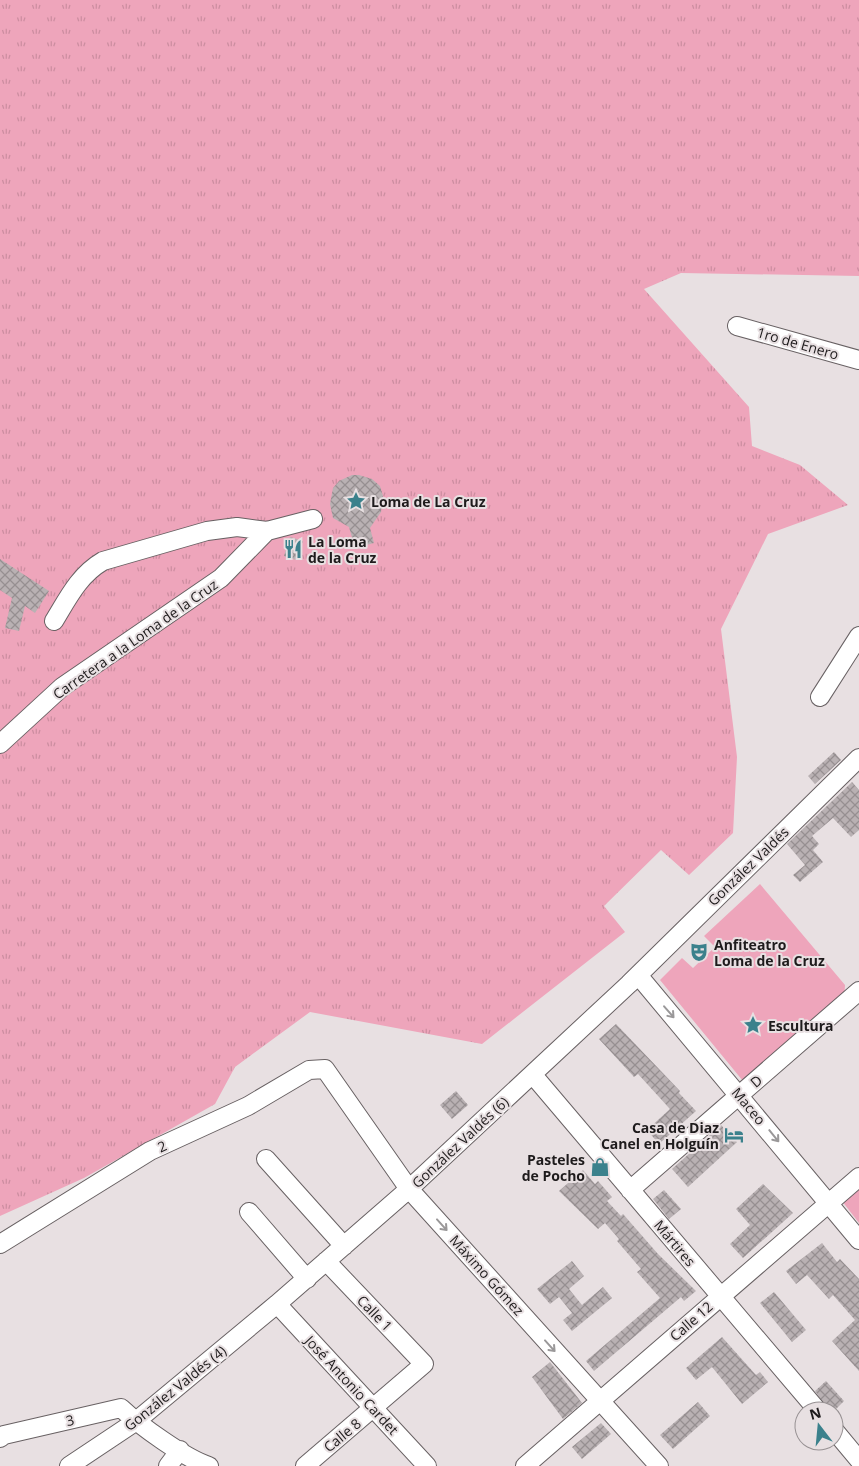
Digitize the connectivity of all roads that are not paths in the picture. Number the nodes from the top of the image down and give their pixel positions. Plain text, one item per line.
1 (736, 326) dead end
2 (859, 360) edge
3 (313, 519) dead end
4 (267, 531) junction
5 (54, 621) dead end
6 (859, 636) edge
7 (820, 697) dead end
8 (0, 744) edge
9 (859, 758) edge
10 (638, 975) junction
11 (859, 991) edge
12 (330, 1072) joint
13 (533, 1075) junction
14 (740, 1095) junction
15 (266, 1159) dead end
16 (859, 1177) edge
17 (409, 1188) junction
18 (630, 1190) junction
19 (829, 1203) junction
20 (249, 1212) dead end
21 (859, 1240) edge
22 (0, 1244) edge
23 (344, 1246) junction
24 (326, 1261) junction
25 (307, 1279) junction
26 (720, 1296) junction
27 (277, 1304) junction
28 (424, 1364) joint
29 (599, 1400) junction
30 (809, 1401) edge
31 (374, 1408) junction
32 (135, 1422) junction
33 (0, 1438) edge
34 (844, 1442) edge
35 (180, 1450) junction
36 (859, 1460) edge
37 (69, 1466) edge
38 (168, 1466) edge
39 (209, 1466) edge
40 (305, 1466) edge
41 (427, 1466) edge
42 (525, 1466) edge
43 (659, 1466) edge

1 - 2 street, 1ro de Enero
3 - 4 street
4 - 5 street
4 - 8 street, Carretera a la Loma de la Cruz
6 - 7 street
9 - 10 street, González Valdés
10 - 13 street, González Valdés (6)
10 -> 14 street, Maceo
11 - 14 street, D
12 - 17 street, Máximo Gómez
12 - 22 street, 2
13 - 17 street, González Valdés (6)
13 - 18 street, Mártires
14 - 18 street, D
14 -> 19 street, Maceo
15 - 23 street
16 - 19 street, Calle 12
17 - 23 street, González Valdés (6)
17 -> 29 street, Máximo Gómez
18 - 26 street, Mártires
19 - 21 street, Maceo
19 - 26 street, Calle 12
20 - 25 street
23 - 24 street, González Valdés (6)
24 - 25 street, González Valdés (6)
24 - 28 street, Calle 1
25 - 27 street, González Valdés (6)
26 - 29 street, Calle 12
26 - 30 street, Mártires
27 - 31 street, José Antonio Cardet
27 - 32 street, González Valdés (4)
28 - 31 street, Calle 8
29 - 42 street, Calle 12
29 - 43 street, Máximo Gómez
31 - 40 street, Calle 8
31 - 41 street, José Antonio Cardet
32 - 33 street, 3
32 - 35 street
32 - 37 street, González Valdés (4)
34 - 36 street
35 - 38 street
35 - 39 street

